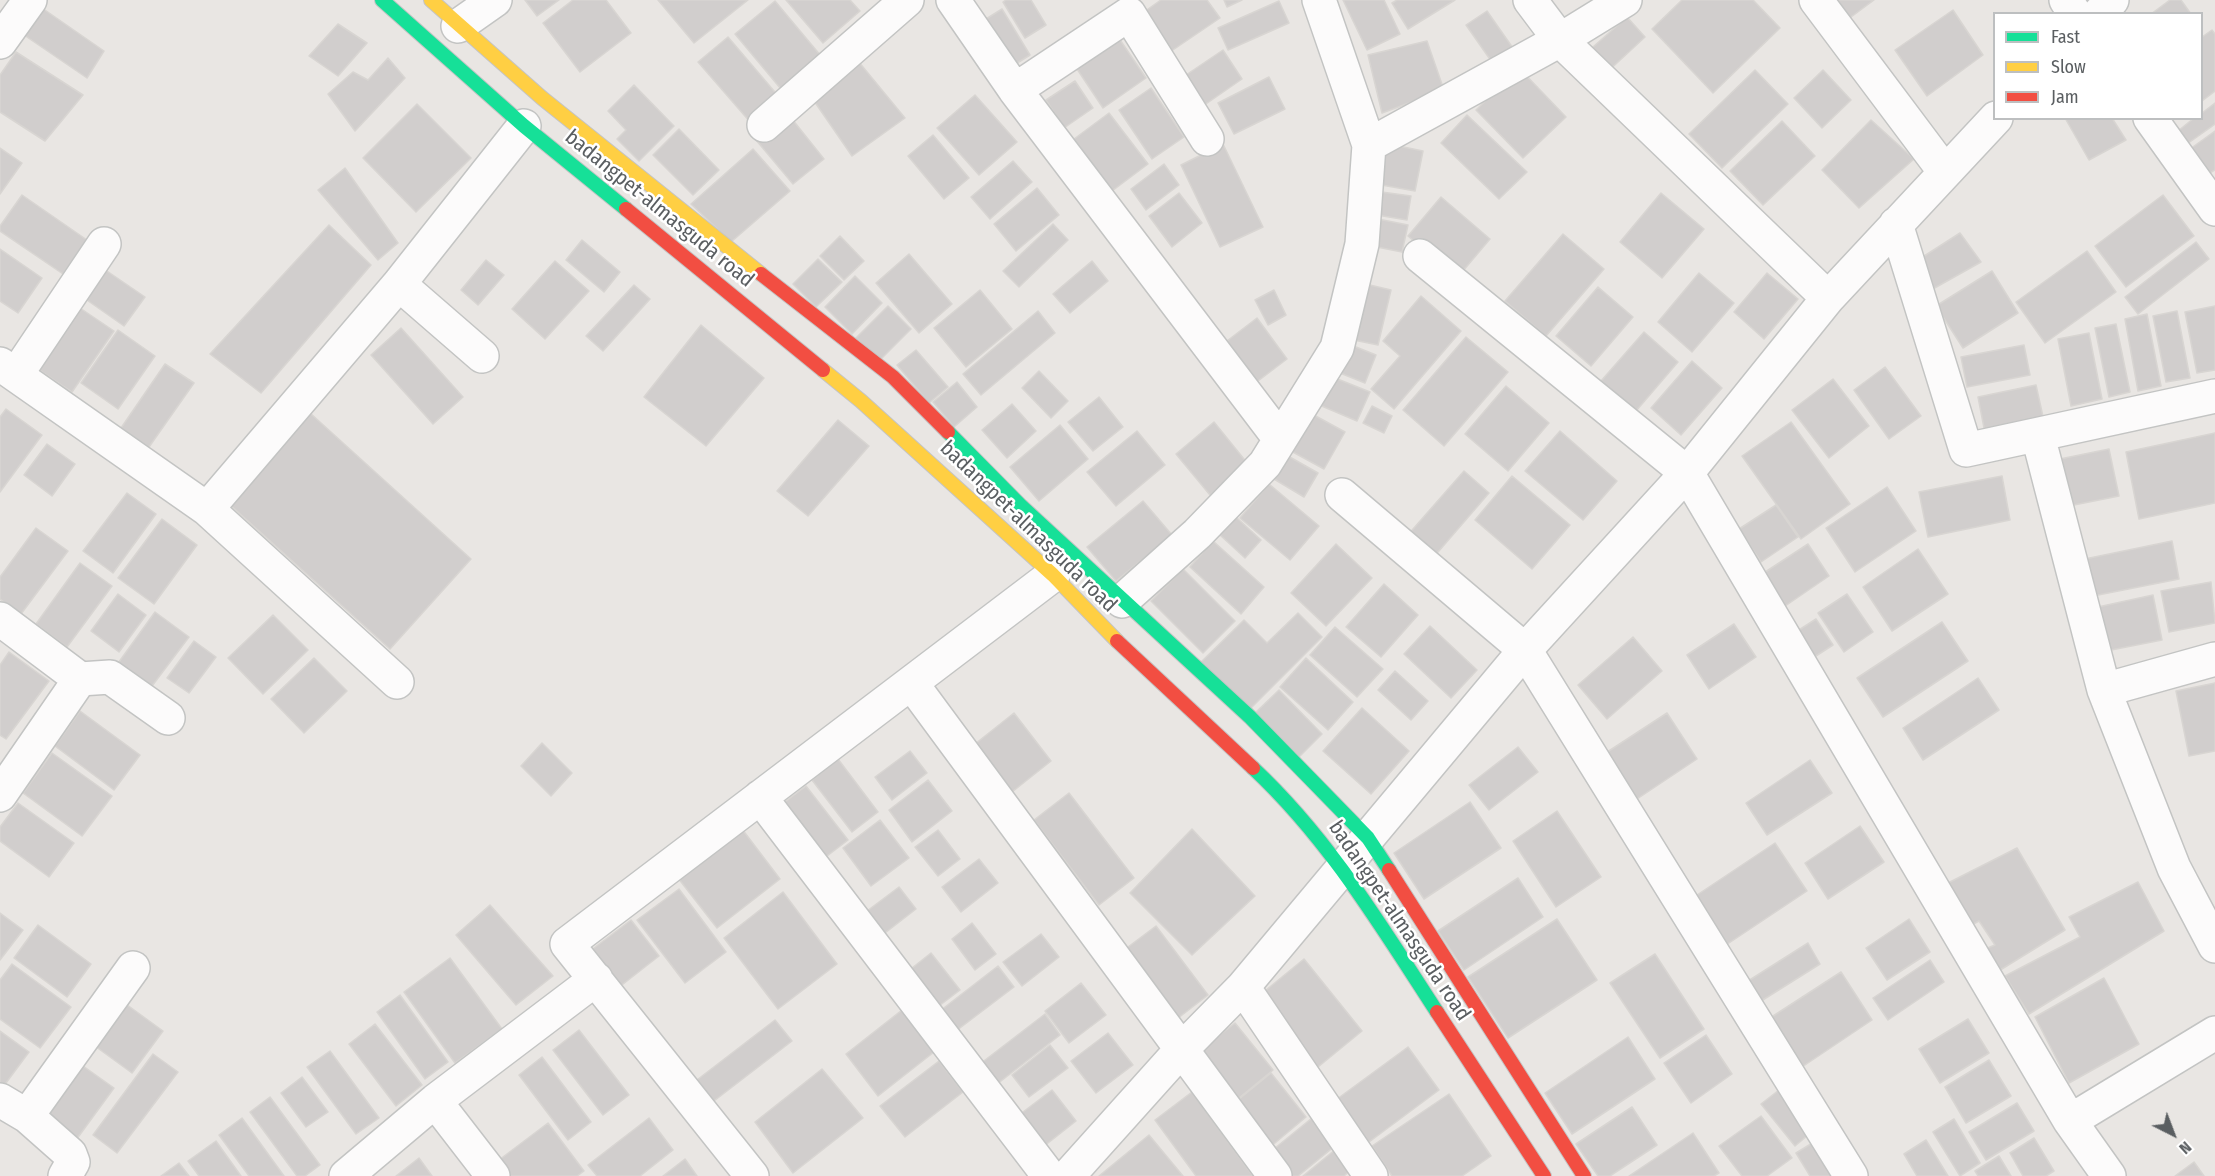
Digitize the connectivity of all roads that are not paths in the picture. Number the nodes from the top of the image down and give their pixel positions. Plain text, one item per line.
1 (30, 0) edge
2 (382, 0) edge
3 (431, 0) edge
4 (495, 0) edge
5 (907, 0) edge
6 (954, 0) edge
7 (1319, 0) edge
8 (1530, 0) edge
9 (1625, 0) edge
10 (1816, 0) edge
11 (2112, 0) edge
12 (1115, 10) edge
13 (2100, 12) edge
14 (458, 26) junction
15 (1560, 40) junction
16 (0, 42) edge
17 (1015, 90) junction
18 (1994, 120) edge
19 (2151, 120) edge
20 (764, 125) dead end
21 (524, 126) junction
22 (1207, 139) dead end
23 (1370, 145) junction
24 (1945, 172) junction
25 (2215, 209) edge
26 (1896, 224) junction
27 (104, 244) dead end
28 (1420, 256) dead end
29 (399, 284) junction
30 (1828, 298) junction
31 (482, 356) dead end
32 (8, 369) edge
33 (2215, 396) edge
34 (2038, 436) junction
35 (1280, 439) junction
36 (1687, 473) junction
37 (1342, 495) dead end
38 (207, 509) junction
39 (1053, 575) junction
40 (1122, 601) junction
41 (0, 619) edge
42 (1524, 650) junction
43 (2215, 659) edge
44 (80, 680) junction
45 (397, 682) dead end
46 (912, 684) junction
47 (2104, 690) junction
48 (168, 718) dead end
49 (0, 795) edge
50 (760, 797) junction
51 (1368, 838) junction
52 (1343, 868) junction
53 (2215, 946) edge
54 (134, 968) dead end
55 (596, 979) junction
56 (1243, 987) junction
57 (2215, 1033) edge
58 (1182, 1049) junction
59 (435, 1101) junction
60 (13, 1108) edge
61 (2070, 1121) junction
62 (65, 1176) edge
63 (346, 1176) edge
64 (493, 1176) edge
65 (752, 1176) edge
66 (1049, 1176) edge
67 (1068, 1176) edge
68 (1275, 1176) edge
69 (1371, 1176) edge
70 (1544, 1176) edge
71 (1584, 1176) edge
72 (1851, 1176) edge
73 (2109, 1176) edge

1 - 16 street
2 - 21 street, badangpet-almasguda road
3 - 14 street, badangpet-almasguda road
4 - 14 street
5 - 20 street
6 - 17 street
7 - 23 street
8 - 15 street
9 - 15 street
10 - 24 street
11 - 13 street
12 - 17 street
12 - 22 street
14 - 40 street, badangpet-almasguda road
15 - 23 street
15 - 30 street
17 - 35 street
18 - 24 street
19 - 25 street
21 - 29 street
21 - 39 street, badangpet-almasguda road
23 - 35 street
24 - 26 street
26 - 30 street
26 - 34 street
27 - 32 street
28 - 36 street
29 - 31 street
29 - 38 street
30 - 36 street
32 - 38 street
33 - 34 street
34 - 47 street
35 - 40 street
36 - 42 street
36 - 61 street
37 - 42 street
38 - 45 street
39 - 46 street
39 - 52 street, badangpet-almasguda road
40 - 51 street, badangpet-almasguda road
41 - 44 street
42 - 51 street
42 - 72 street
43 - 47 street
44 - 48 street
44 - 49 street
46 - 50 street
46 - 58 street
47 - 53 street
50 - 55 street
50 - 66 street
51 - 52 street
51 - 71 street, badangpet-almasguda road
52 - 56 street
52 - 70 street, badangpet-almasguda road
54 - 60 street
55 - 59 street
55 - 65 street
56 - 58 street
56 - 69 street
57 - 61 street
58 - 67 street
58 - 68 street
59 - 63 street
59 - 64 street
60 - 62 street
61 - 73 street

